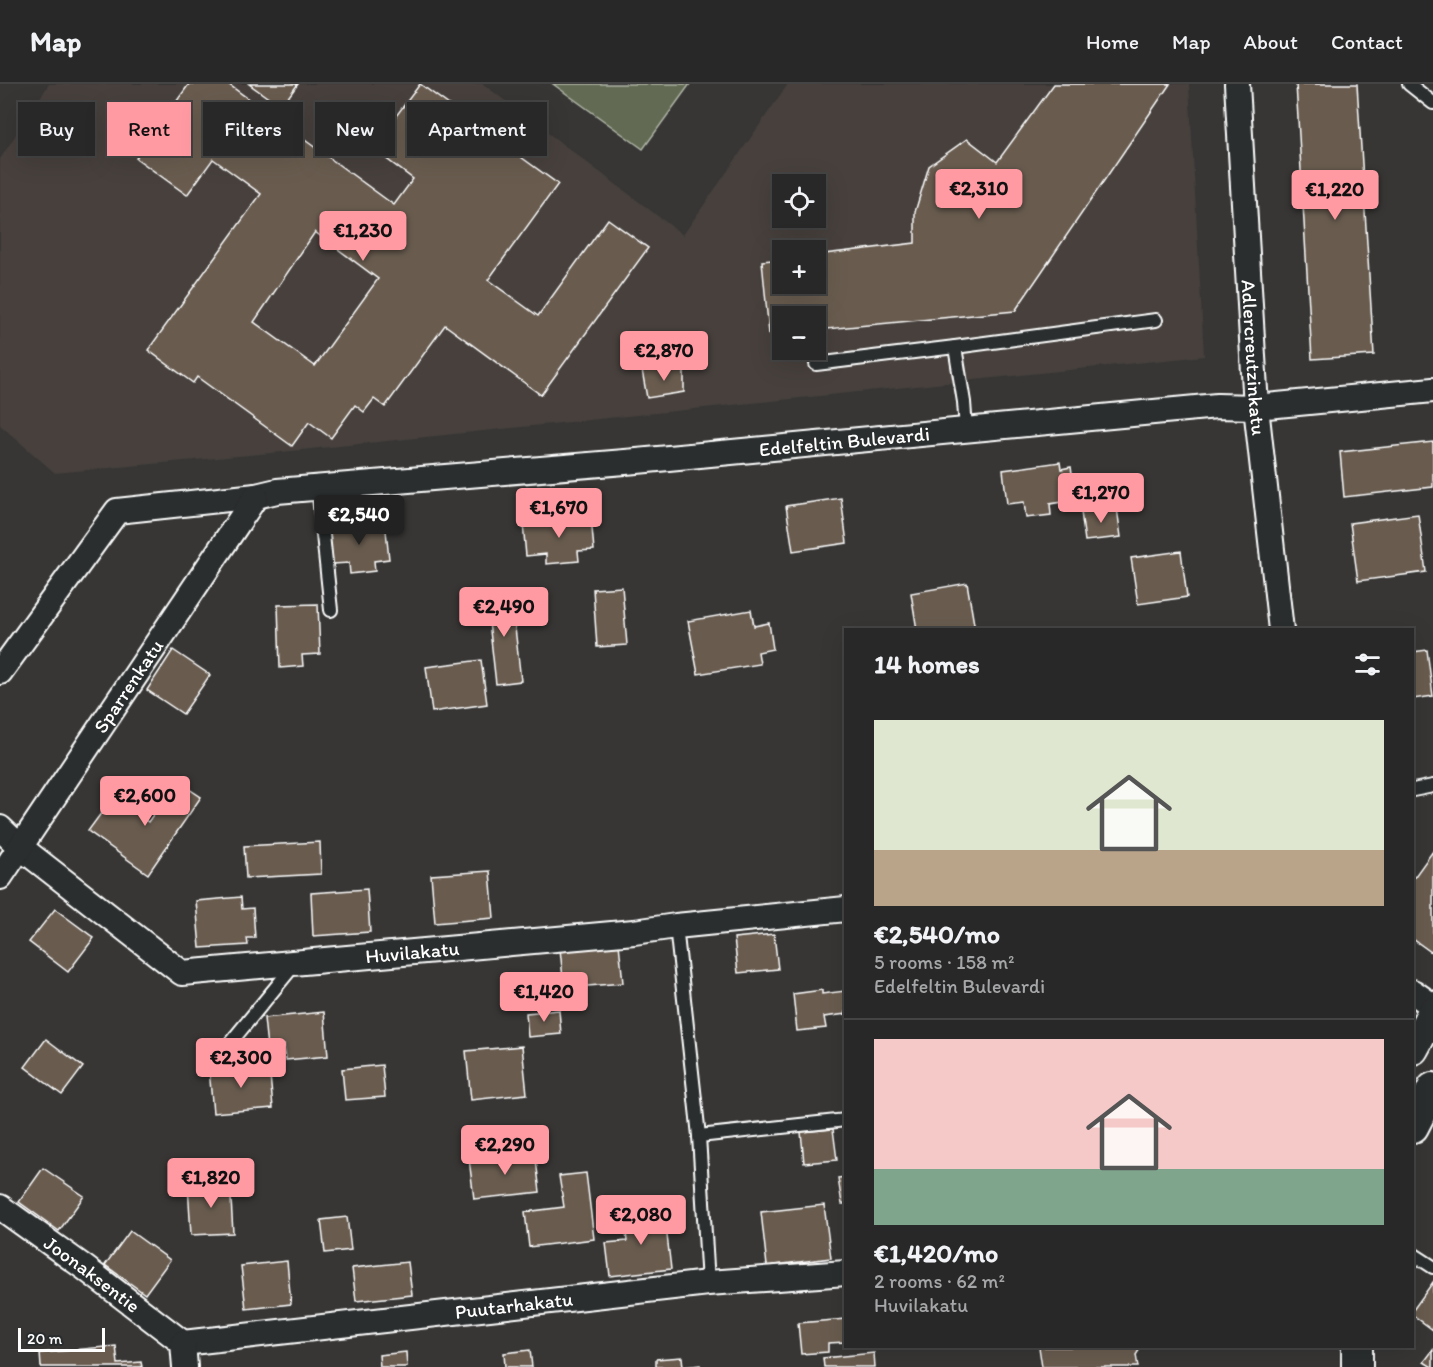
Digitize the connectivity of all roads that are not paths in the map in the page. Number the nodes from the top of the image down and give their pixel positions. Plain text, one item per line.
1 (1237, 84) edge
2 (1409, 84) edge
3 (1433, 103) edge
4 (1156, 320) dead end
5 (955, 347) junction
6 (816, 364) dead end
7 (1433, 390) edge
8 (1256, 407) junction
9 (966, 429) junction
10 (318, 488) junction
11 (256, 496) junction
12 (331, 610) dead end
13 (1281, 628) edge
14 (0, 672) edge
15 (1433, 786) edge
16 (1414, 790) edge
17 (0, 828) edge
18 (20, 847) junction
19 (0, 877) edge
20 (844, 909) edge
21 (675, 926) junction
22 (296, 963) junction
23 (1414, 993) edge
24 (1433, 1006) edge
25 (1433, 1012) edge
26 (1414, 1047) edge
27 (226, 1048) dead end
28 (1433, 1088) edge
29 (844, 1120) edge
30 (1414, 1125) edge
31 (699, 1136) junction
32 (0, 1207) edge
33 (1414, 1255) edge
34 (1433, 1267) edge
35 (844, 1273) edge
36 (708, 1283) junction
37 (183, 1343) junction
38 (1357, 1348) edge
39 (185, 1367) edge
40 (1357, 1367) edge

1 - 8 street, Adlercreutzinkatu
2 - 3 lane
4 - 5 lane
5 - 6 lane
5 - 9 lane
7 - 8 street, Edelfeltin Bulevardi
8 - 9 street, Edelfeltin Bulevardi
8 - 13 street, Adlercreutzinkatu
9 - 10 street, Edelfeltin Bulevardi
10 - 11 street, Edelfeltin Bulevardi
10 - 12 lane
11 - 14 street, Edelfeltin Bulevardi
11 - 18 street, Sparrenkatu
15 - 16 lane
17 - 18 street, Huvilakatu
18 - 19 street, Sparrenkatu
18 - 22 street, Huvilakatu
20 - 21 street, Huvilakatu
21 - 22 street, Huvilakatu
21 - 31 lane
22 - 27 lane
23 - 24 street
25 - 26 street
28 - 30 street
29 - 31 lane
31 - 36 lane
32 - 37 street, Joonaksentie
33 - 34 lane
35 - 36 street, Puutarhakatu
36 - 37 street, Puutarhakatu
37 - 39 street
38 - 40 street

